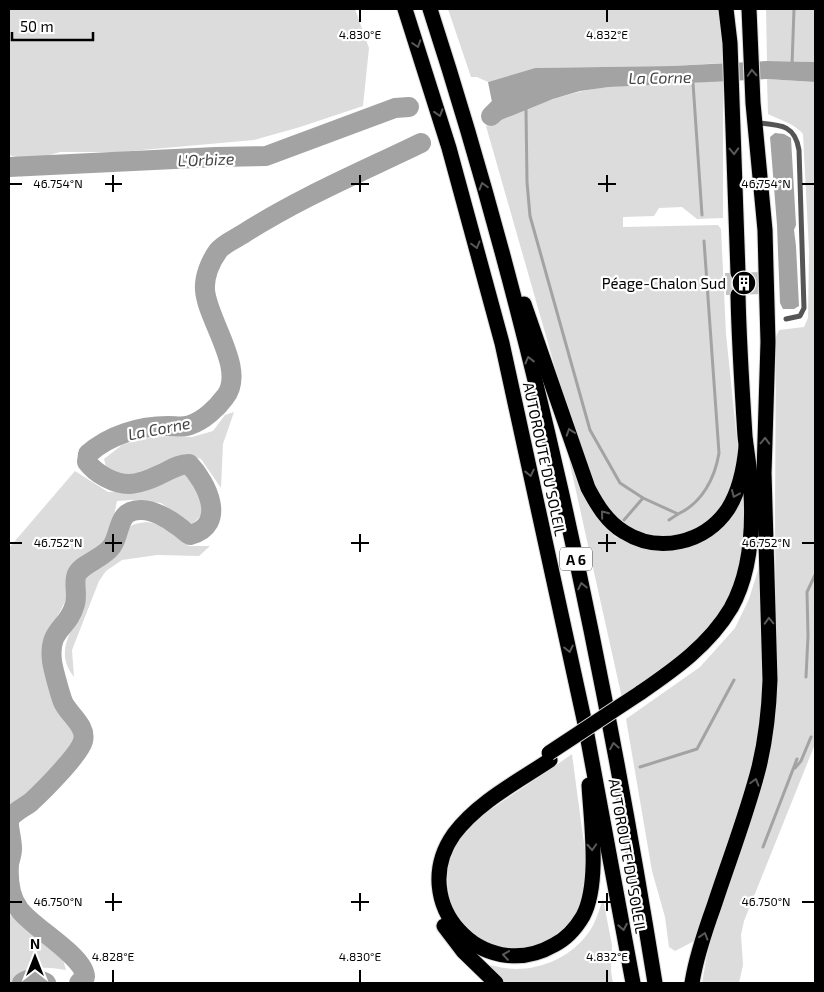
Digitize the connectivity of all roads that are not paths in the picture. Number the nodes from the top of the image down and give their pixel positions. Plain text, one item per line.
1 (405, 9) edge
2 (430, 9) edge
3 (726, 9) edge
4 (750, 9) edge
5 (755, 123) junction
6 (490, 211) junction
7 (738, 273) tunnel mouth
8 (738, 295) tunnel mouth
9 (786, 319) dead end
10 (746, 447) junction
11 (764, 473) junction
12 (640, 697) junction
13 (585, 724) junction
14 (549, 757) junction
15 (496, 983) edge
16 (633, 983) edge
17 (655, 983) edge
18 (692, 983) edge

1 -> 13 highway, AUTOROUTE DU SOLEIL / A 6
6 -> 2 highway, AUTOROUTE DU SOLEIL / A 6
3 -> 7 highway
5 -> 4 highway
5 - 9 lane
11 -> 5 highway
10 -> 6 highway
17 -> 6 highway, AUTOROUTE DU SOLEIL / A 6
8 - 10 highway
10 - 12 highway
11 - 12 highway
18 -> 11 highway
12 - 14 highway
13 -> 14 highway
13 -> 16 highway, AUTOROUTE DU SOLEIL / A 6
14 - 15 highway

